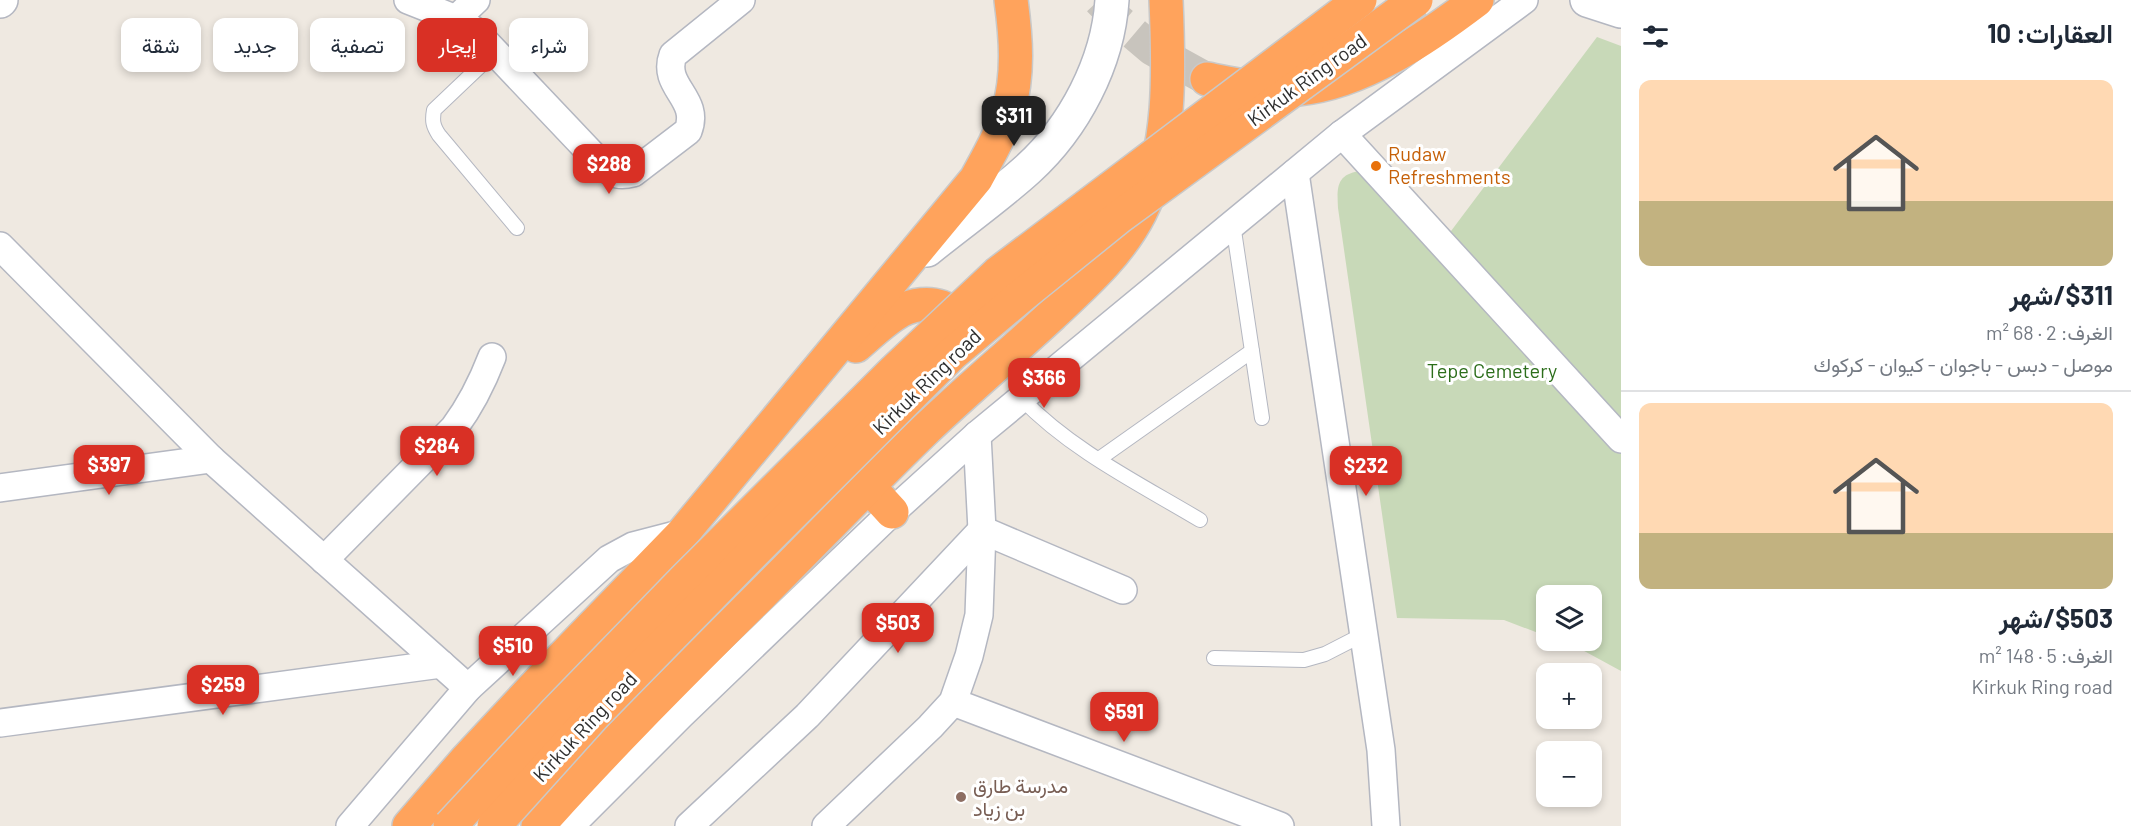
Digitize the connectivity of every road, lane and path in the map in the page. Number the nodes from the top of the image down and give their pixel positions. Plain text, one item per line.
1 (408, 0) edge
2 (476, 0) edge
3 (741, 0) edge
4 (1011, 0) edge
5 (1112, 0) edge
6 (1166, 0) edge
7 (1360, 0) edge
8 (1416, 0) edge
9 (1477, 0) edge
10 (1524, 0) edge
11 (1587, 0) edge
12 (1621, 11) edge
13 (453, 18) edge
14 (457, 18) edge
15 (497, 56) edge
16 (474, 72) edge
17 (1208, 79) tunnel mouth
18 (1342, 134) junction
19 (1295, 173) junction
20 (1233, 224) junction
21 (517, 228) dead end
22 (0, 246) edge
23 (899, 272) junction
24 (1252, 351) junction
25 (492, 357) dead end
26 (1022, 398) junction
27 (785, 410) junction
28 (1262, 418) dead end
29 (925, 430) junction
30 (976, 435) junction
31 (1621, 439) edge
32 (211, 459) junction
33 (1099, 459) junction
34 (869, 487) junction
35 (0, 488) edge
36 (892, 512) junction
37 (1200, 520) dead end
38 (982, 530) junction
39 (683, 533) junction
40 (324, 560) junction
41 (1123, 590) dead end
42 (1364, 634) junction
43 (1214, 658) dead end
44 (441, 664) junction
45 (468, 688) junction
46 (953, 702) junction
47 (0, 723) edge
48 (575, 824) edge
49 (350, 826) edge
50 (409, 826) edge
51 (450, 826) edge
52 (494, 826) edge
53 (538, 826) edge
54 (689, 826) edge
55 (826, 826) edge
56 (1280, 826) edge
57 (1386, 826) edge

1 - 13 street
2 - 14 street
3 - 15 street
4 - 23 highway
5 - 23 main road
6 - 29 highway
7 - 51 highway, Kirkuk Ring road, bridge
8 - 52 highway, Kirkuk Ring road, bridge
9 - 17 highway
10 - 18 street
11 - 12 main road
16 - 21 lane
18 - 19 street
18 - 31 street
19 - 20 street
19 - 42 street
20 - 24 lane
20 - 26 street
22 - 32 street
23 - 27 highway
24 - 28 lane
24 - 33 lane
25 - 40 street
26 - 30 street
26 - 33 lane
27 - 29 highway
27 - 39 highway
29 - 34 highway
30 - 36 street
30 - 38 street
32 - 35 street
32 - 40 street
33 - 37 lane
34 - 36 highway
34 - 53 highway
36 - 48 street
38 - 41 street
38 - 46 street
38 - 54 street
39 - 45 street
39 - 50 highway
40 - 44 street
42 - 43 lane
42 - 57 street
44 - 45 street
44 - 47 street
45 - 49 street
46 - 55 street
46 - 56 street

